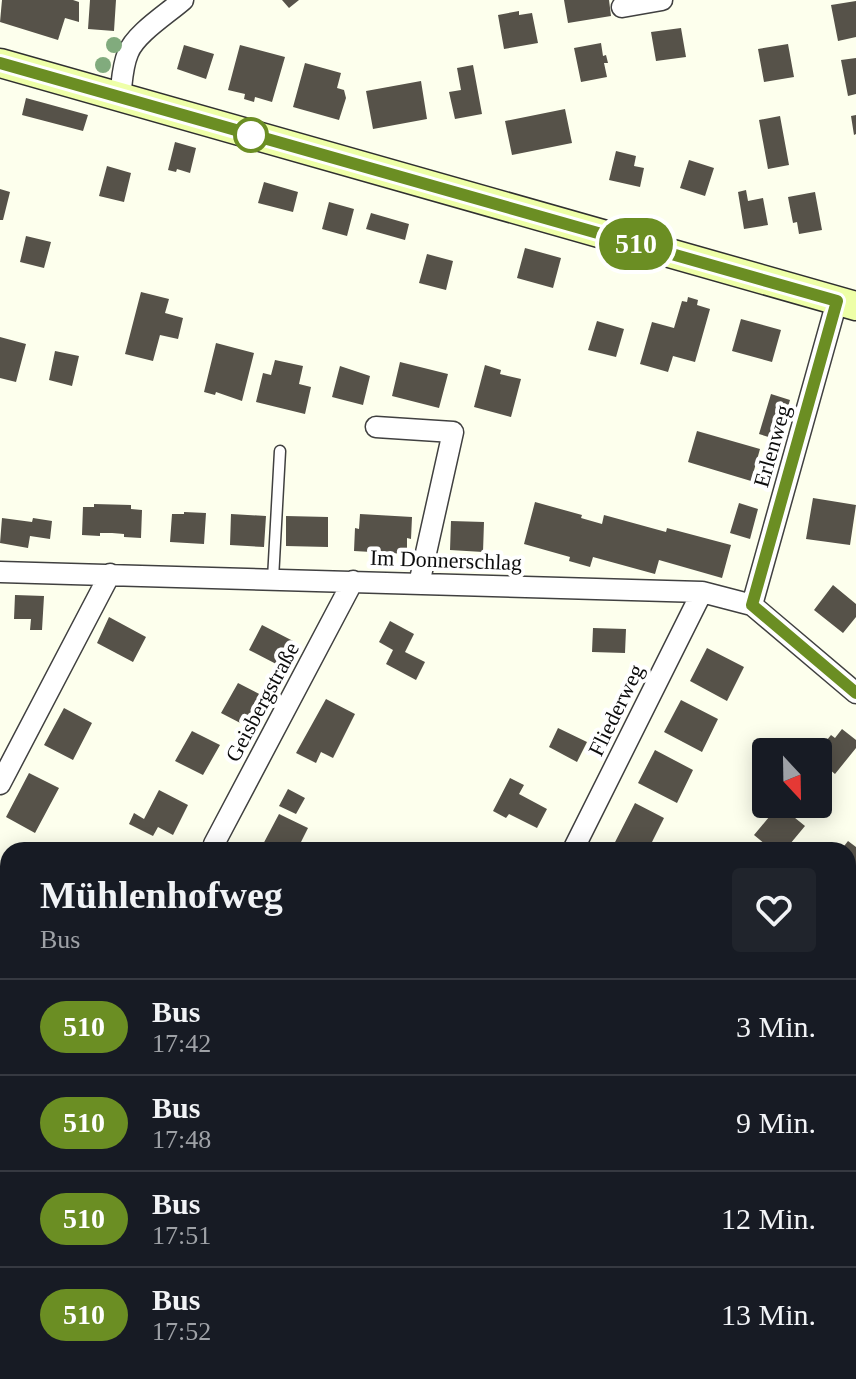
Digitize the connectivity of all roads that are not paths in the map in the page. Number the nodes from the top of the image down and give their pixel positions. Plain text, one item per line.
1 (183, 0) edge
2 (662, 0) edge
3 (622, 7) dead end
4 (0, 63) edge
5 (120, 97) junction
6 (847, 303) edge
7 (376, 427) dead end
8 (280, 451) dead end
9 (0, 572) edge
10 (110, 574) junction
11 (273, 579) junction
12 (353, 581) junction
13 (419, 584) junction
14 (702, 592) junction
15 (752, 605) junction
16 (856, 693) edge
17 (0, 784) edge
18 (215, 842) edge
19 (577, 842) edge

1 - 5 street
2 - 3 street
4 - 5 street
5 - 6 street
6 - 15 street, Erlenweg
7 - 13 street
8 - 11 lane
9 - 10 street, Im Donnerschlag
10 - 11 street, Im Donnerschlag
10 - 17 street
11 - 12 street, Im Donnerschlag
12 - 13 street, Im Donnerschlag
12 - 18 street, Geisbergstraße
13 - 14 street, Im Donnerschlag
14 - 15 street, Im Donnerschlag
14 - 19 street, Fliederweg
15 - 16 street, Im Donnerschlag

